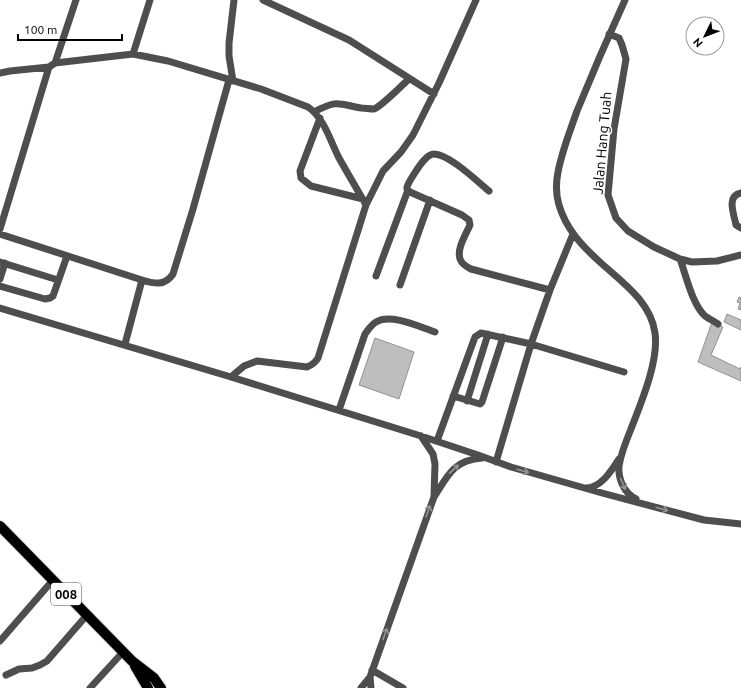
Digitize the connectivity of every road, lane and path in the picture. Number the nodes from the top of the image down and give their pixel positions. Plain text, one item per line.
1 (76, 0) edge
2 (150, 0) edge
3 (234, 0) edge
4 (263, 0) edge
5 (476, 0) edge
6 (625, 0) edge
7 (609, 34) junction
8 (133, 54) junction
9 (52, 65) junction
10 (0, 73) edge
11 (410, 79) junction
12 (231, 80) junction
13 (434, 94) junction
14 (314, 112) junction
15 (320, 118) junction
16 (408, 190) junction
17 (489, 191) dead end
18 (741, 193) edge
19 (430, 200) junction
20 (364, 202) junction
21 (741, 228) edge
22 (0, 230) edge
23 (0, 234) edge
24 (573, 234) junction
25 (741, 255) edge
26 (67, 256) junction
27 (680, 259) junction
28 (2, 262) edge
29 (376, 276) dead end
30 (0, 279) edge
31 (58, 280) junction
32 (142, 280) junction
33 (400, 285) dead end
34 (0, 286) edge
35 (550, 290) junction
36 (0, 308) edge
37 (718, 324) dead end
38 (435, 332) dead end
39 (488, 334) junction
40 (503, 337) junction
41 (125, 344) junction
42 (531, 344) junction
43 (624, 372) dead end
44 (231, 377) junction
45 (453, 396) junction
46 (467, 401) junction
47 (339, 410) junction
48 (421, 436) junction
49 (437, 441) junction
50 (621, 456) junction
51 (486, 458) junction
52 (496, 462) junction
53 (578, 486) junction
54 (434, 496) junction
55 (644, 504) junction
56 (741, 524) edge
57 (0, 526) edge
58 (52, 580) junction
59 (87, 615) junction
60 (0, 641) edge
61 (123, 652) junction
62 (132, 661) junction
63 (371, 674) junction
64 (6, 675) dead end
65 (145, 687) edge
66 (90, 688) edge
67 (161, 688) edge
68 (361, 688) edge
69 (371, 688) edge
70 (403, 688) edge

1 - 9 street
2 - 8 street
3 - 12 street
4 - 11 street
5 - 13 street
6 - 7 street
7 - 24 street
7 - 27 street, Jalan Hang Tuah
8 - 9 street
8 - 12 street
9 - 10 street
9 - 22 street
11 - 13 street
11 - 14 street
12 - 14 street
12 - 32 street
13 - 20 street
14 - 15 street
15 - 20 street
15 - 20 street
16 - 17 street
16 - 19 street
16 - 29 street
18 - 21 street
19 - 33 street
19 - 35 street
20 - 44 street
23 - 26 street
24 - 35 street
24 - 50 street
25 - 27 street, Jalan Hang Tuah
26 - 31 street
26 - 32 street
27 - 37 street
28 - 30 street
28 - 31 street
31 - 34 street
32 - 41 street
35 - 42 street
36 - 41 street
38 - 47 street
39 - 40 street
39 - 45 street
39 - 46 street
40 - 42 street
40 - 46 street
41 - 44 street
42 - 43 street
42 - 52 street
44 - 47 street
45 - 46 street
45 - 49 street
47 - 48 street
48 - 49 street
48 - 54 street
49 - 51 street
50 - 53 street
50 -> 55 street
51 - 52 street
54 -> 51 street
52 -> 53 street
53 - 55 street
63 -> 54 street
55 -> 56 street
57 - 58 highway, 008
58 - 59 highway, 008
58 - 60 street
59 - 61 highway, 008
59 - 64 street
61 - 62 highway, 008
61 - 66 street
62 - 65 highway, 008
62 - 67 highway, 008
63 - 68 street
63 - 69 street
63 - 70 street

